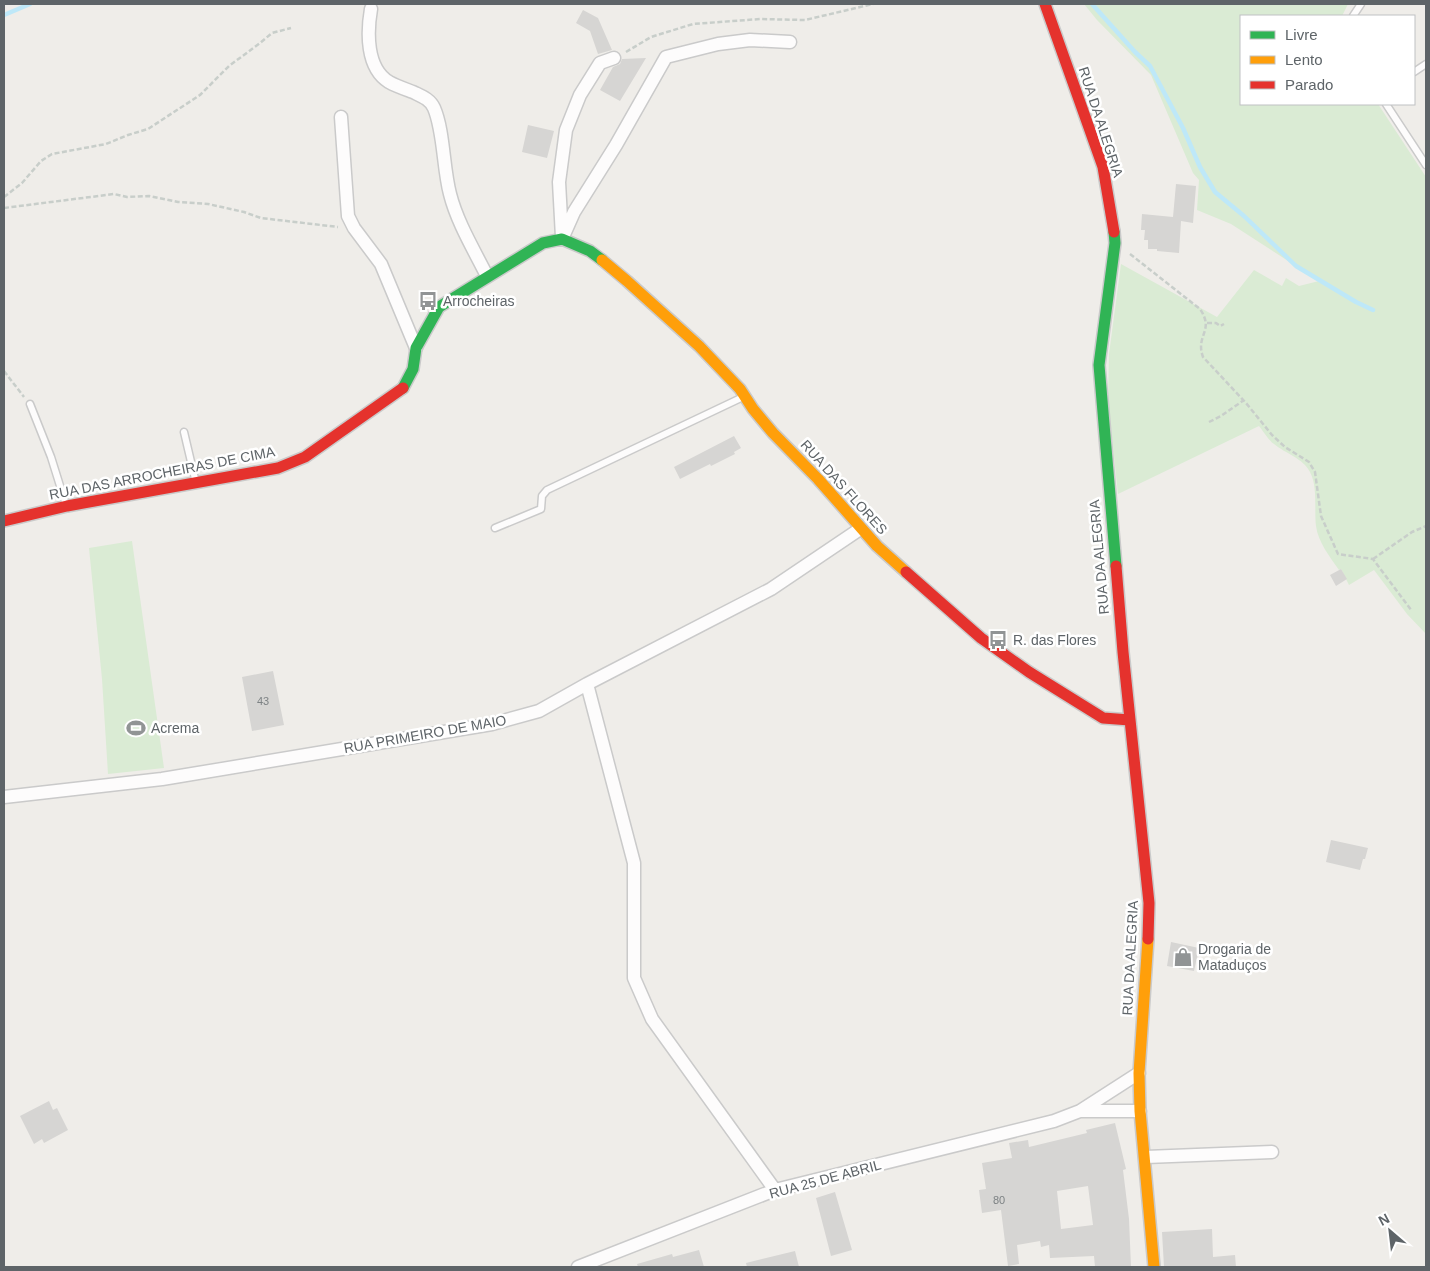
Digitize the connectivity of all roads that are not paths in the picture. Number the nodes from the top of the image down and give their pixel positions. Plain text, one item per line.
1 (1045, 4) edge
2 (1361, 4) edge
3 (371, 9) dead end
4 (1354, 15) edge
5 (790, 42) dead end
6 (614, 58) road end
7 (1426, 64) edge
8 (1415, 71) edge
9 (1387, 105) edge
10 (341, 117) dead end
11 (1426, 165) edge
12 (562, 239) junction
13 (487, 276) junction
14 (416, 348) junction
15 (744, 396) junction
16 (30, 404) road end
17 (184, 432) dead end
18 (196, 484) junction
19 (66, 506) junction
20 (4, 521) edge
21 (495, 528) dead end
22 (860, 529) junction
23 (587, 684) junction
24 (1130, 720) junction
25 (4, 798) edge
26 (1139, 1073) junction
27 (1080, 1111) junction
28 (1140, 1111) junction
29 (1272, 1152) dead end
30 (1146, 1157) junction
31 (775, 1190) junction
32 (578, 1267) edge
33 (1154, 1267) edge

1 - 24 street, RUA DA ALEGRIA
2 - 4 lane
3 - 13 street
5 - 12 street
6 - 12 street
7 - 8 lane
9 - 11 lane
10 - 14 street
12 - 13 street, RUA DAS ARROCHEIRAS DE CIMA
12 - 15 street, RUA DAS FLORES
13 - 14 street, RUA DAS ARROCHEIRAS DE CIMA
14 - 18 street, RUA DAS ARROCHEIRAS DE CIMA
15 - 21 lane
15 - 22 street, RUA DAS FLORES
16 - 19 lane
17 - 18 lane
18 - 19 street, RUA DAS ARROCHEIRAS DE CIMA
19 - 20 street, RUA DAS ARROCHEIRAS DE CIMA
22 - 23 street, RUA PRIMEIRO DE MAIO
22 - 24 street, RUA DAS FLORES
23 - 25 street, RUA PRIMEIRO DE MAIO
23 - 31 street
24 - 26 street, RUA DA ALEGRIA
26 - 27 street, RUA 25 DE ABRIL
26 - 28 street, RUA DA ALEGRIA
27 - 28 street, RUA 25 DE ABRIL
27 - 31 street, RUA 25 DE ABRIL
28 - 30 street, RUA DA ALEGRIA
29 - 30 street
30 - 33 street, RUA DA ALEGRIA
31 - 32 street, RUA 25 DE ABRIL

